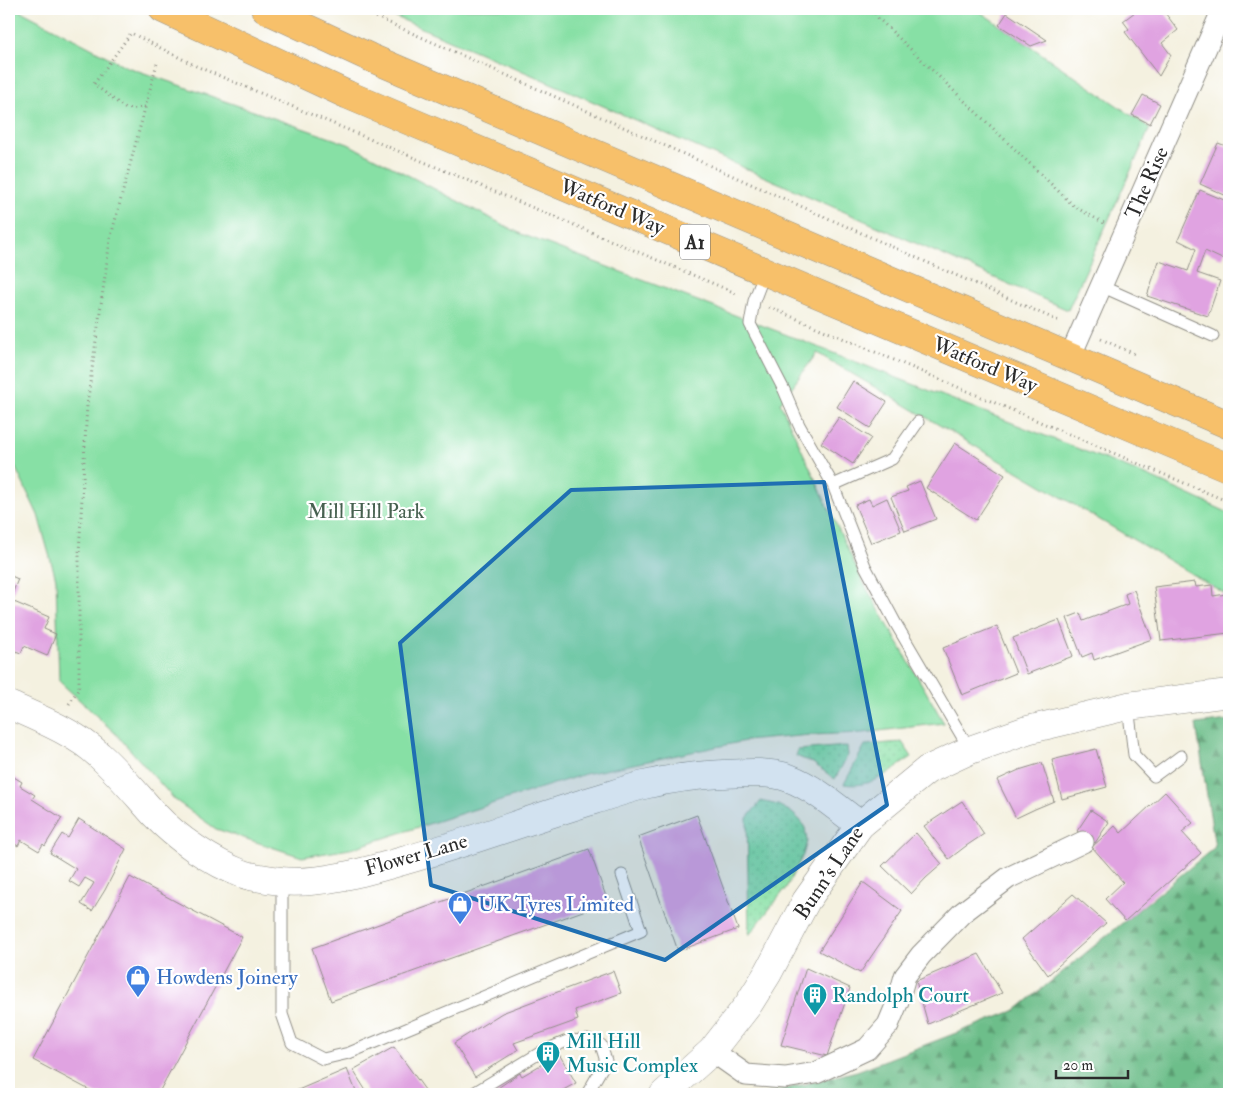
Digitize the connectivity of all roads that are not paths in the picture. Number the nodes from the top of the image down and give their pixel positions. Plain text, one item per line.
1 (164, 9) edge
2 (265, 9) edge
3 (1223, 9) edge
4 (765, 272) junction
5 (1101, 286) junction
6 (1212, 336) dead end
7 (1070, 357) junction
8 (918, 422) dead end
9 (1229, 425) edge
10 (1229, 468) edge
11 (832, 484) junction
12 (1229, 693) edge
13 (9, 706) edge
14 (1128, 706) junction
15 (970, 750) junction
16 (1181, 756) dead end
17 (860, 825) junction
18 (1083, 842) dead end
19 (622, 875) dead end
20 (282, 881) junction
21 (712, 1051) junction
22 (472, 1094) edge
23 (587, 1094) edge
24 (664, 1094) edge

1 - 4 highway, Watford Way / A1
2 - 7 highway, Watford Way / A1
3 - 5 street, The Rise
4 - 10 highway, Watford Way / A1
4 - 11 lane
5 - 6 lane
5 - 7 street, The Rise
7 - 9 highway, Watford Way / A1
8 - 11 lane
11 - 15 lane
12 - 14 street, Bunn's Lane
13 - 20 street, Flower Lane
14 - 15 street, Bunn's Lane
14 - 16 lane
15 - 17 street, Bunn's Lane
17 - 20 street, Flower Lane
17 - 21 street, Bunn's Lane
18 - 21 street
19 - 20 lane
21 - 24 street, Bunn's Lane
22 - 23 lane

